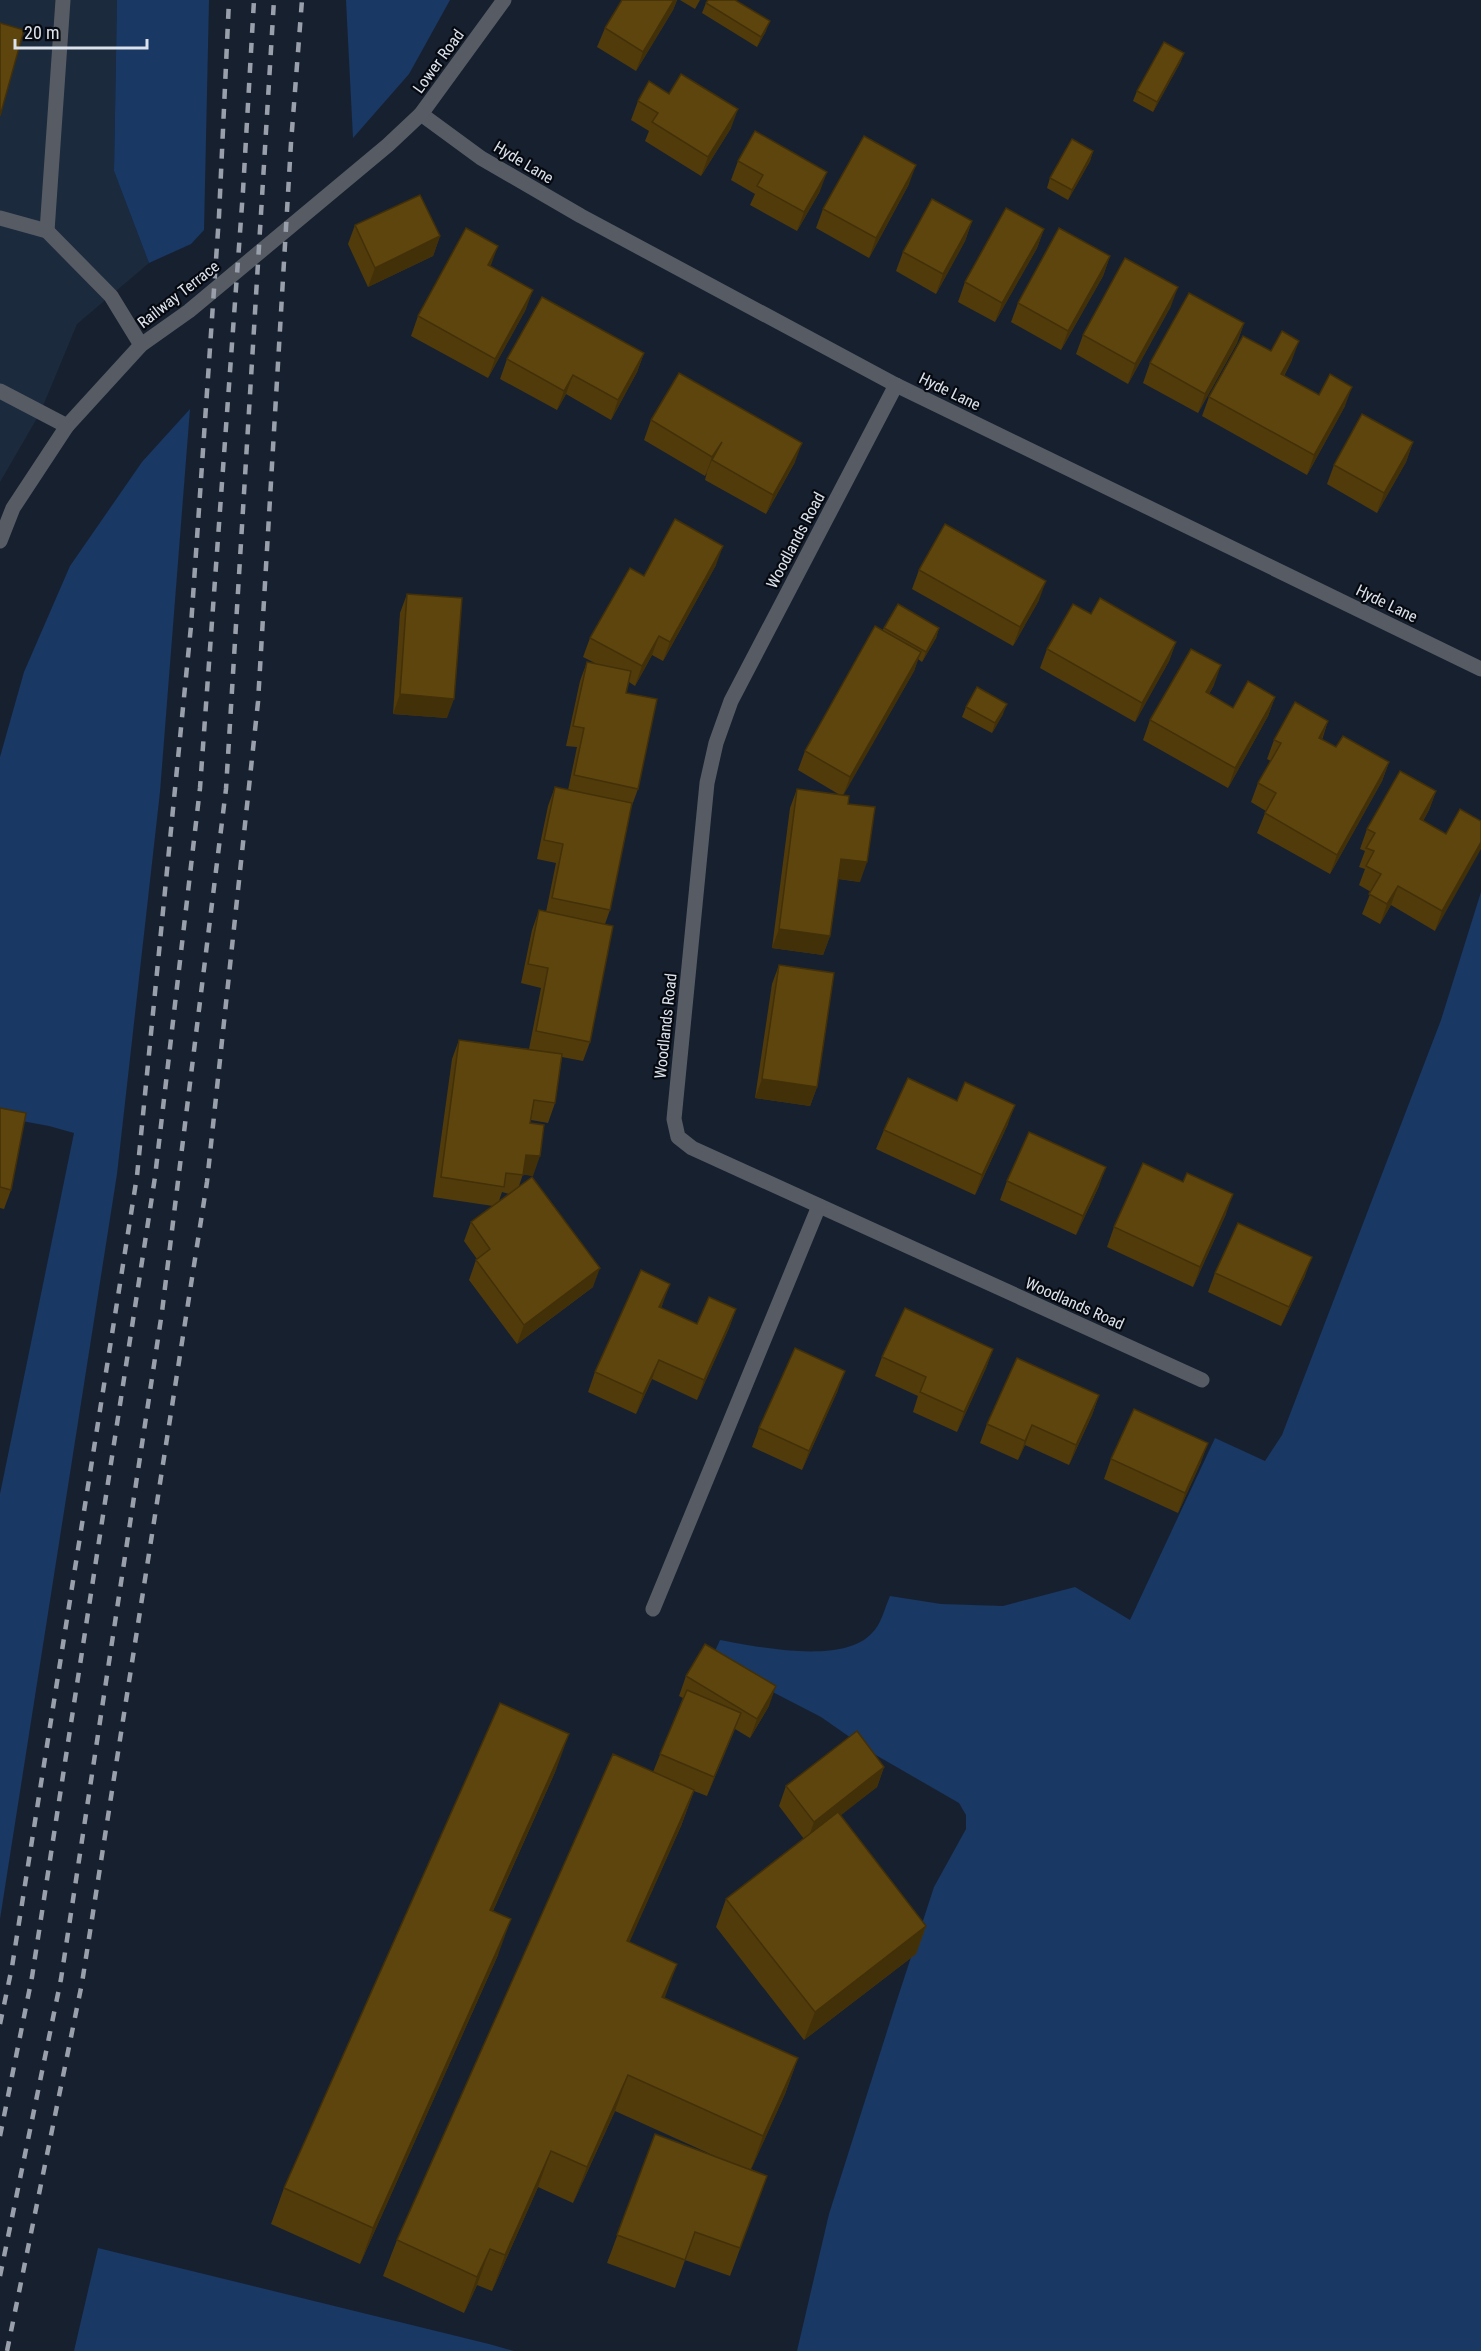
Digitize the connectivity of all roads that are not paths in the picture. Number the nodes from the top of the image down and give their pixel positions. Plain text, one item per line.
1 (63, 0) edge
2 (504, 0) edge
3 (421, 114) junction
4 (0, 218) edge
5 (47, 231) junction
6 (141, 345) junction
7 (896, 385) junction
8 (0, 391) edge
9 (67, 426) junction
10 (0, 541) edge
11 (1481, 669) edge
12 (819, 1206) junction
13 (1202, 1380) dead end
14 (653, 1609) dead end

1 - 5 street
2 - 3 street, Lower Road
3 - 6 street, Railway Terrace
3 - 7 street, Hyde Lane
4 - 5 street
5 - 6 street
6 - 9 street, Railway Terrace
7 - 11 street, Hyde Lane
7 - 12 street, Woodlands Road
8 - 9 street
9 - 10 street, Railway Terrace
12 - 13 street, Woodlands Road
12 - 14 street

